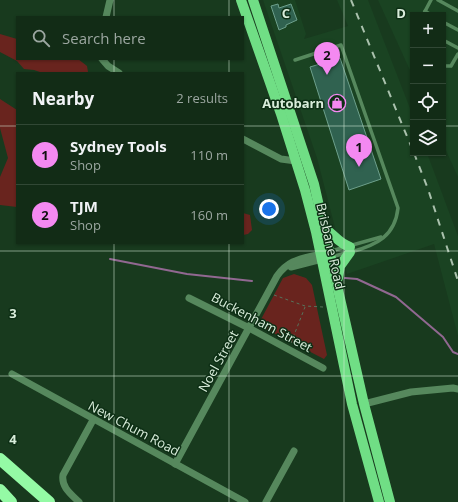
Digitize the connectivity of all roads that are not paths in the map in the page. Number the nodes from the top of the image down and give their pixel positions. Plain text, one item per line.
1 (110, 0) edge
2 (241, 0) edge
3 (253, 0) edge
4 (431, 0) edge
5 (438, 0) edge
6 (458, 11) edge
7 (425, 12) edge
8 (106, 16) edge
9 (446, 24) edge
10 (458, 30) edge
11 (446, 42) edge
12 (458, 48) edge
13 (458, 54) edge
14 (102, 60) edge
15 (295, 60) dead end
16 (446, 66) edge
17 (119, 72) edge
18 (244, 140) edge
19 (296, 161) junction
20 (325, 229) junction
21 (350, 249) junction
22 (331, 254) junction
23 (321, 257) junction
24 (337, 281) junction
25 (189, 298) dead end
26 (250, 328) junction
27 (323, 368) dead end
28 (12, 374) dead end
29 (458, 389) edge
30 (364, 404) junction
31 (93, 420) junction
32 (294, 451) dead end
33 (0, 460) edge
34 (175, 464) junction
35 (0, 490) edge
36 (11, 502) edge
37 (39, 502) edge
38 (49, 502) edge
39 (79, 502) edge
40 (245, 502) edge
41 (266, 502) edge
42 (379, 502) edge
43 (390, 502) edge

1 - 8 street
2 - 19 main road, Brisbane Road
3 - 20 main road, Brisbane Road
4 - 7 lane
5 - 6 lane
9 - 10 lane
11 - 12 lane
13 - 16 lane
14 - 17 street
15 - 21 lane, Noel Street
18 - 19 street
19 - 23 main road, Brisbane Road
20 - 21 main road
20 - 22 main road, Brisbane Road
21 - 22 lane, Noel Street
21 - 24 main road
22 - 23 street, Noel Street
22 - 24 main road, Brisbane Road
23 - 26 street, Noel Street
23 - 42 main road, Brisbane Road
24 - 30 main road, Brisbane Road
25 - 26 street, Buckenham Street
26 - 27 street, Buckenham Street
26 - 34 street, Noel Street
28 - 31 street, New Chum Road
29 - 30 street
30 - 43 main road, Brisbane Road
31 - 34 street, New Chum Road
31 - 39 street
32 - 41 street
33 - 37 highway
33 - 38 highway
34 - 40 street, New Chum Road
35 - 36 highway

